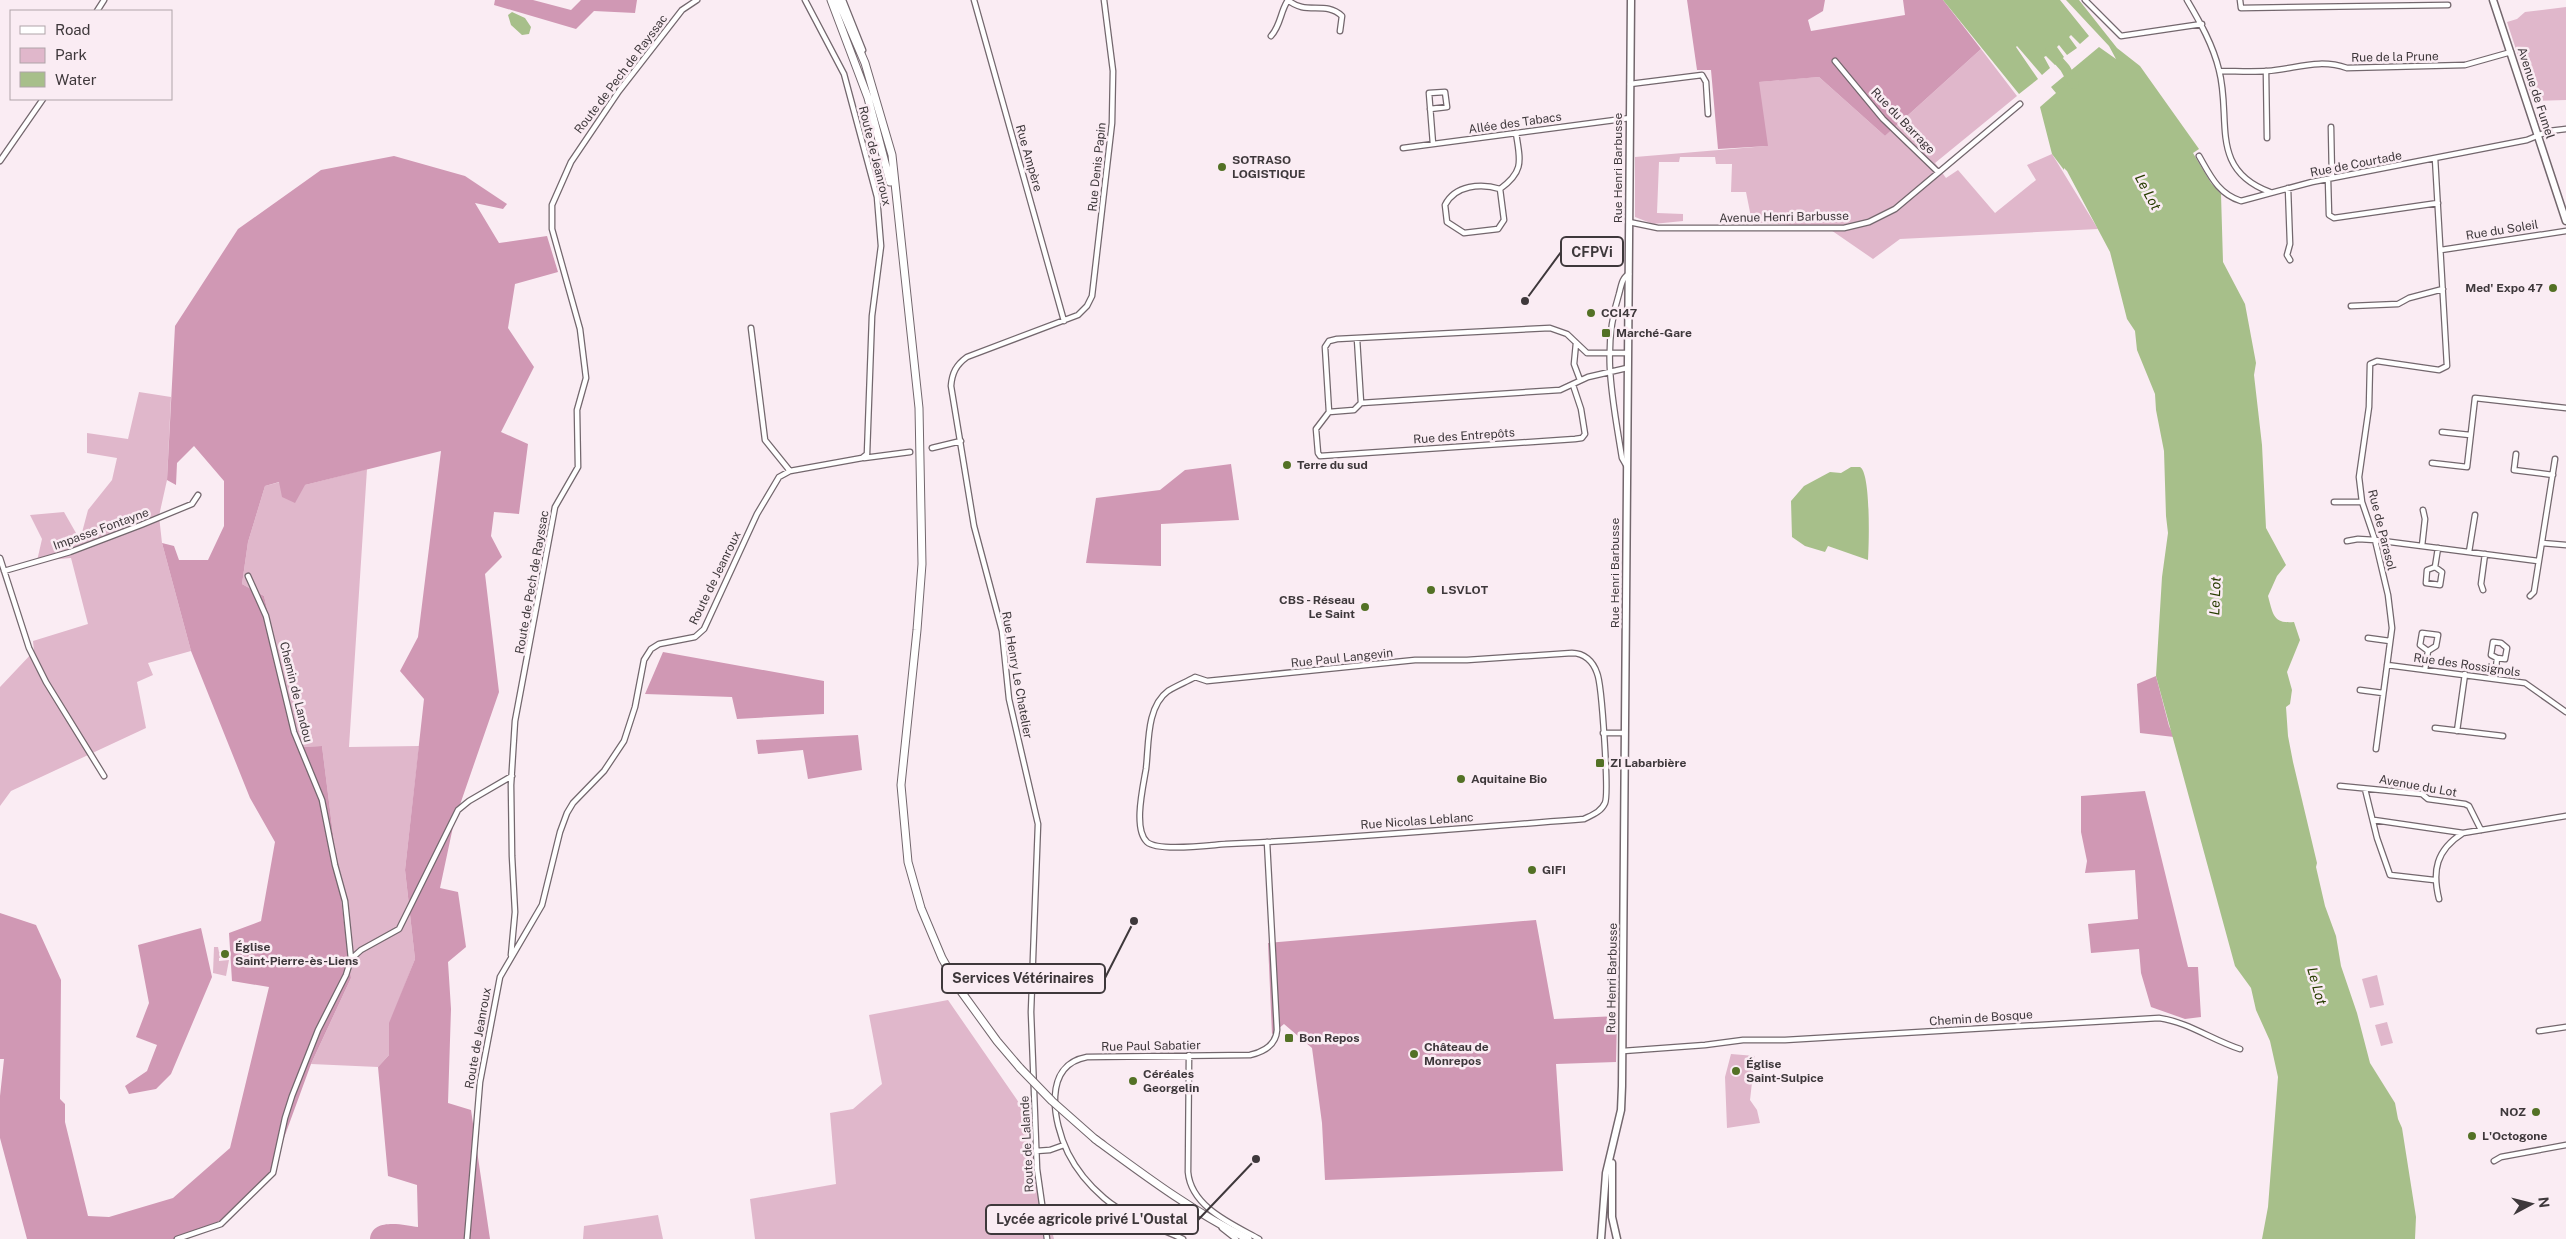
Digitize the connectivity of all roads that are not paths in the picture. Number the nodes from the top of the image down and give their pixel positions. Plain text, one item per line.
1 (697, 0) edge
2 (805, 0) edge
3 (831, 0) edge
4 (838, 0) edge
5 (843, 0) edge
6 (974, 0) edge
7 (1104, 0) edge
8 (1288, 0) edge
9 (1632, 0) edge
10 (2086, 0) edge
11 (2187, 0) edge
12 (2240, 0) edge
13 (2493, 0) edge
14 (2427, 2) edge
15 (2448, 4) dead end
16 (2202, 24) junction
17 (1340, 31) dead end
18 (1271, 36) dead end
19 (2511, 52) junction
20 (863, 59) junction
21 (1835, 61) dead end
22 (2220, 71) junction
23 (2266, 71) junction
24 (1630, 84) junction
25 (42, 100) edge
26 (2020, 104) dead end
27 (1430, 109) junction
28 (1708, 114) dead end
29 (1630, 118) junction
30 (2331, 127) dead end
31 (2566, 129) edge
32 (1516, 133) junction
33 (2538, 137) junction
34 (2267, 138) dead end
35 (1433, 144) junction
36 (1403, 148) dead end
37 (2199, 156) dead end
38 (2435, 158) junction
39 (0, 161) edge
40 (1938, 172) junction
41 (2330, 179) junction
42 (2288, 188) junction
43 (1500, 189) junction
44 (2271, 193) junction
45 (2438, 203) junction
46 (896, 204) junction
47 (2566, 221) edge
48 (1629, 222) junction
49 (2566, 230) edge
50 (2441, 250) junction
51 (2290, 260) dead end
52 (1629, 274) junction
53 (2443, 289) junction
54 (2350, 306) dead end
55 (1064, 322) junction
56 (751, 328) dead end
57 (1358, 339) junction
58 (1576, 343) junction
59 (1628, 353) junction
60 (1608, 354) junction
61 (1627, 368) junction
62 (1609, 371) junction
63 (1580, 380) junction
64 (1573, 385) junction
65 (1361, 403) junction
66 (2566, 408) edge
67 (1329, 412) junction
68 (2442, 432) dead end
69 (2470, 435) junction
70 (961, 441) junction
71 (932, 448) dead end
72 (910, 452) dead end
73 (2516, 454) dead end
74 (862, 458) junction
75 (2555, 459) dead end
76 (2432, 463) dead end
77 (1626, 465) junction
78 (790, 471) junction
79 (2553, 474) junction
80 (198, 495) dead end
81 (2334, 502) dead end
82 (2362, 502) junction
83 (2423, 510) dead end
84 (2475, 515) dead end
85 (2374, 540) junction
86 (2347, 541) dead end
87 (2542, 543) junction
88 (2566, 545) edge
89 (2422, 546) junction
90 (2438, 548) junction
91 (2469, 552) junction
92 (2485, 554) junction
93 (0, 558) edge
94 (2538, 561) junction
95 (2435, 567) junction
96 (4, 571) junction
97 (248, 576) dead end
98 (2483, 590) dead end
99 (2530, 596) dead end
100 (2368, 638) dead end
101 (2390, 641) junction
102 (2428, 651) junction
103 (2497, 658) junction
104 (2387, 665) junction
105 (2424, 670) junction
106 (2465, 674) junction
107 (2495, 678) junction
108 (2360, 690) dead end
109 (2383, 693) junction
110 (2566, 712) edge
111 (2435, 728) dead end
112 (2457, 730) junction
113 (1603, 733) junction
114 (1625, 733) junction
115 (2503, 736) dead end
116 (2376, 749) dead end
117 (104, 776) dead end
118 (512, 776) junction
119 (2340, 786) dead end
120 (2365, 789) junction
121 (2566, 816) edge
122 (2374, 820) junction
123 (2481, 830) junction
124 (2463, 833) junction
125 (1267, 842) junction
126 (1154, 846) joint
127 (2434, 880) junction
128 (2439, 900) dead end
129 (511, 956) junction
130 (350, 960) junction
131 (2566, 1027) edge
132 (2539, 1031) dead end
133 (2240, 1049) dead end
134 (1623, 1051) junction
135 (1188, 1056) junction
136 (1034, 1077) joint
137 (1064, 1145) junction
138 (1613, 1145) junction
139 (2566, 1145) edge
140 (1036, 1151) junction
141 (2494, 1161) dead end
142 (1217, 1224) junction
143 (177, 1239) edge
144 (467, 1239) edge
145 (1047, 1239) edge
146 (1183, 1239) edge
147 (1236, 1239) edge
148 (1248, 1239) edge
149 (1259, 1239) edge
150 (1601, 1239) edge
151 (1617, 1239) edge

1 - 118 street, Route de Pech de Rayssac
2 - 74 street, Route de Jeanroux
3 - 46 main road
4 - 20 main road
5 - 20 street
6 - 55 street, Rue Ampère
7 - 55 street, Rue Denis Papin
8 - 17 street
8 - 18 street
9 - 24 main road, Rue Henri Barbusse
10 - 16 street
11 - 16 street
12 - 14 street
13 - 19 main road, Avenue de Fumel
14 - 15 street
16 - 22 street
19 - 23 street, Rue de la Prune
19 - 33 main road, Avenue de Fumel
20 - 46 main road
21 - 40 street, Rue du Barrage
22 - 23 street, Rue de la Prune
22 - 44 street
23 - 34 street
24 - 28 street
24 - 29 main road, Rue Henri Barbusse
25 - 39 street
26 - 40 street, Avenue Henri Barbusse
27 - 27 street
27 - 35 street
29 - 32 street, Allée des Tabacs
29 - 48 main road, Rue Henri Barbusse
30 - 41 street
31 - 33 street, Rue de Courtade
32 - 35 street, Allée des Tabacs
32 - 43 street
33 - 38 street, Rue de Courtade
33 - 47 main road, Avenue de Fumel
35 - 36 street, Allée des Tabacs
37 - 44 street, Rue de Courtade
38 - 41 street, Rue de Courtade
38 - 45 street, Rue de Parasol
40 - 48 street, Avenue Henri Barbusse
41 - 42 street, Rue de Courtade
41 - 45 street
42 - 44 street, Rue de Courtade
42 - 51 street
43 - 43 street
45 - 50 street, Rue de Parasol
46 - 142 main road, bridge
48 - 52 main road, Rue Henri Barbusse
49 - 50 street, Rue du Soleil
50 - 53 street, Rue de Parasol
52 - 59 main road, Rue Henri Barbusse
52 - 60 street
53 - 54 street
53 - 82 street, Rue de Parasol
55 - 70 street, Rue Henry Le Chatelier
56 - 78 street
57 - 58 street
57 - 65 street
57 - 67 street
58 - 60 street
58 - 63 street
59 - 60 street
59 - 61 main road, Rue Henri Barbusse
60 - 62 street
61 - 62 street
61 - 77 main road, Rue Henri Barbusse
62 - 63 street
62 - 77 street
63 - 64 street
64 - 65 street
64 - 67 street, Rue des Entrepôts
65 - 67 street
66 - 69 street
68 - 69 street
69 - 76 street
70 - 71 street
70 - 136 street, Rue Henry Le Chatelier
72 - 74 street
73 - 79 street
74 - 78 street
75 - 79 street
77 - 114 main road, Rue Henri Barbusse
78 - 129 street, Route de Jeanroux
79 - 87 street
80 - 96 street, Impasse Fontayne
81 - 82 street
82 - 85 street, Rue de Parasol
83 - 89 street
84 - 91 street
85 - 86 street
85 - 89 street
85 - 101 street, Rue de Parasol
87 - 88 street
87 - 94 street
89 - 90 street
90 - 91 street
90 - 95 street
91 - 92 street
92 - 94 street
92 - 98 street
93 - 96 street
94 - 99 street
95 - 95 street
96 - 117 street
97 - 130 street, Chemin de Landou
100 - 101 street
101 - 104 street, Rue de Parasol
102 - 102 street
102 - 105 street
103 - 103 street
103 - 107 street
104 - 105 street, Rue des Rossignols
104 - 109 street, Rue de Parasol
105 - 106 street, Rue des Rossignols
106 - 107 street, Rue des Rossignols
106 - 112 street
107 - 110 street, Rue des Rossignols
108 - 109 street
109 - 116 street, Rue de Parasol
111 - 112 street
112 - 115 street
113 - 114 street
113 - 125 street, Rue Nicolas Leblanc
113 - 126 street, Rue Paul Langevin
114 - 134 main road, Rue Henri Barbusse
118 - 129 street, Route de Pech de Rayssac
118 - 130 street
119 - 120 street, Avenue du Lot
120 - 122 street, Avenue du Lot
120 - 123 street, Avenue du Lot
121 - 123 street
122 - 124 street
122 - 127 street, Avenue du Lot
123 - 124 street
124 - 127 street
125 - 126 street, Rue Nicolas Leblanc
125 - 135 street, Rue Paul Sabatier
127 - 128 street
129 - 144 street, Route de Jeanroux
130 - 143 street
131 - 132 street
133 - 134 street, Chemin de Bosque
134 - 138 main road, Rue Henri Barbusse
135 - 137 street, Rue Paul Sabatier
135 - 149 street
136 - 140 street, Route de Lalande
137 - 140 street
137 - 146 street, Rue Paul Sabatier
138 - 150 main road, Rue Henri Barbusse
138 - 151 main road, Rue Henri Barbusse
139 - 141 street
140 - 145 street, Route de Lalande
142 - 147 street
142 - 148 main road

